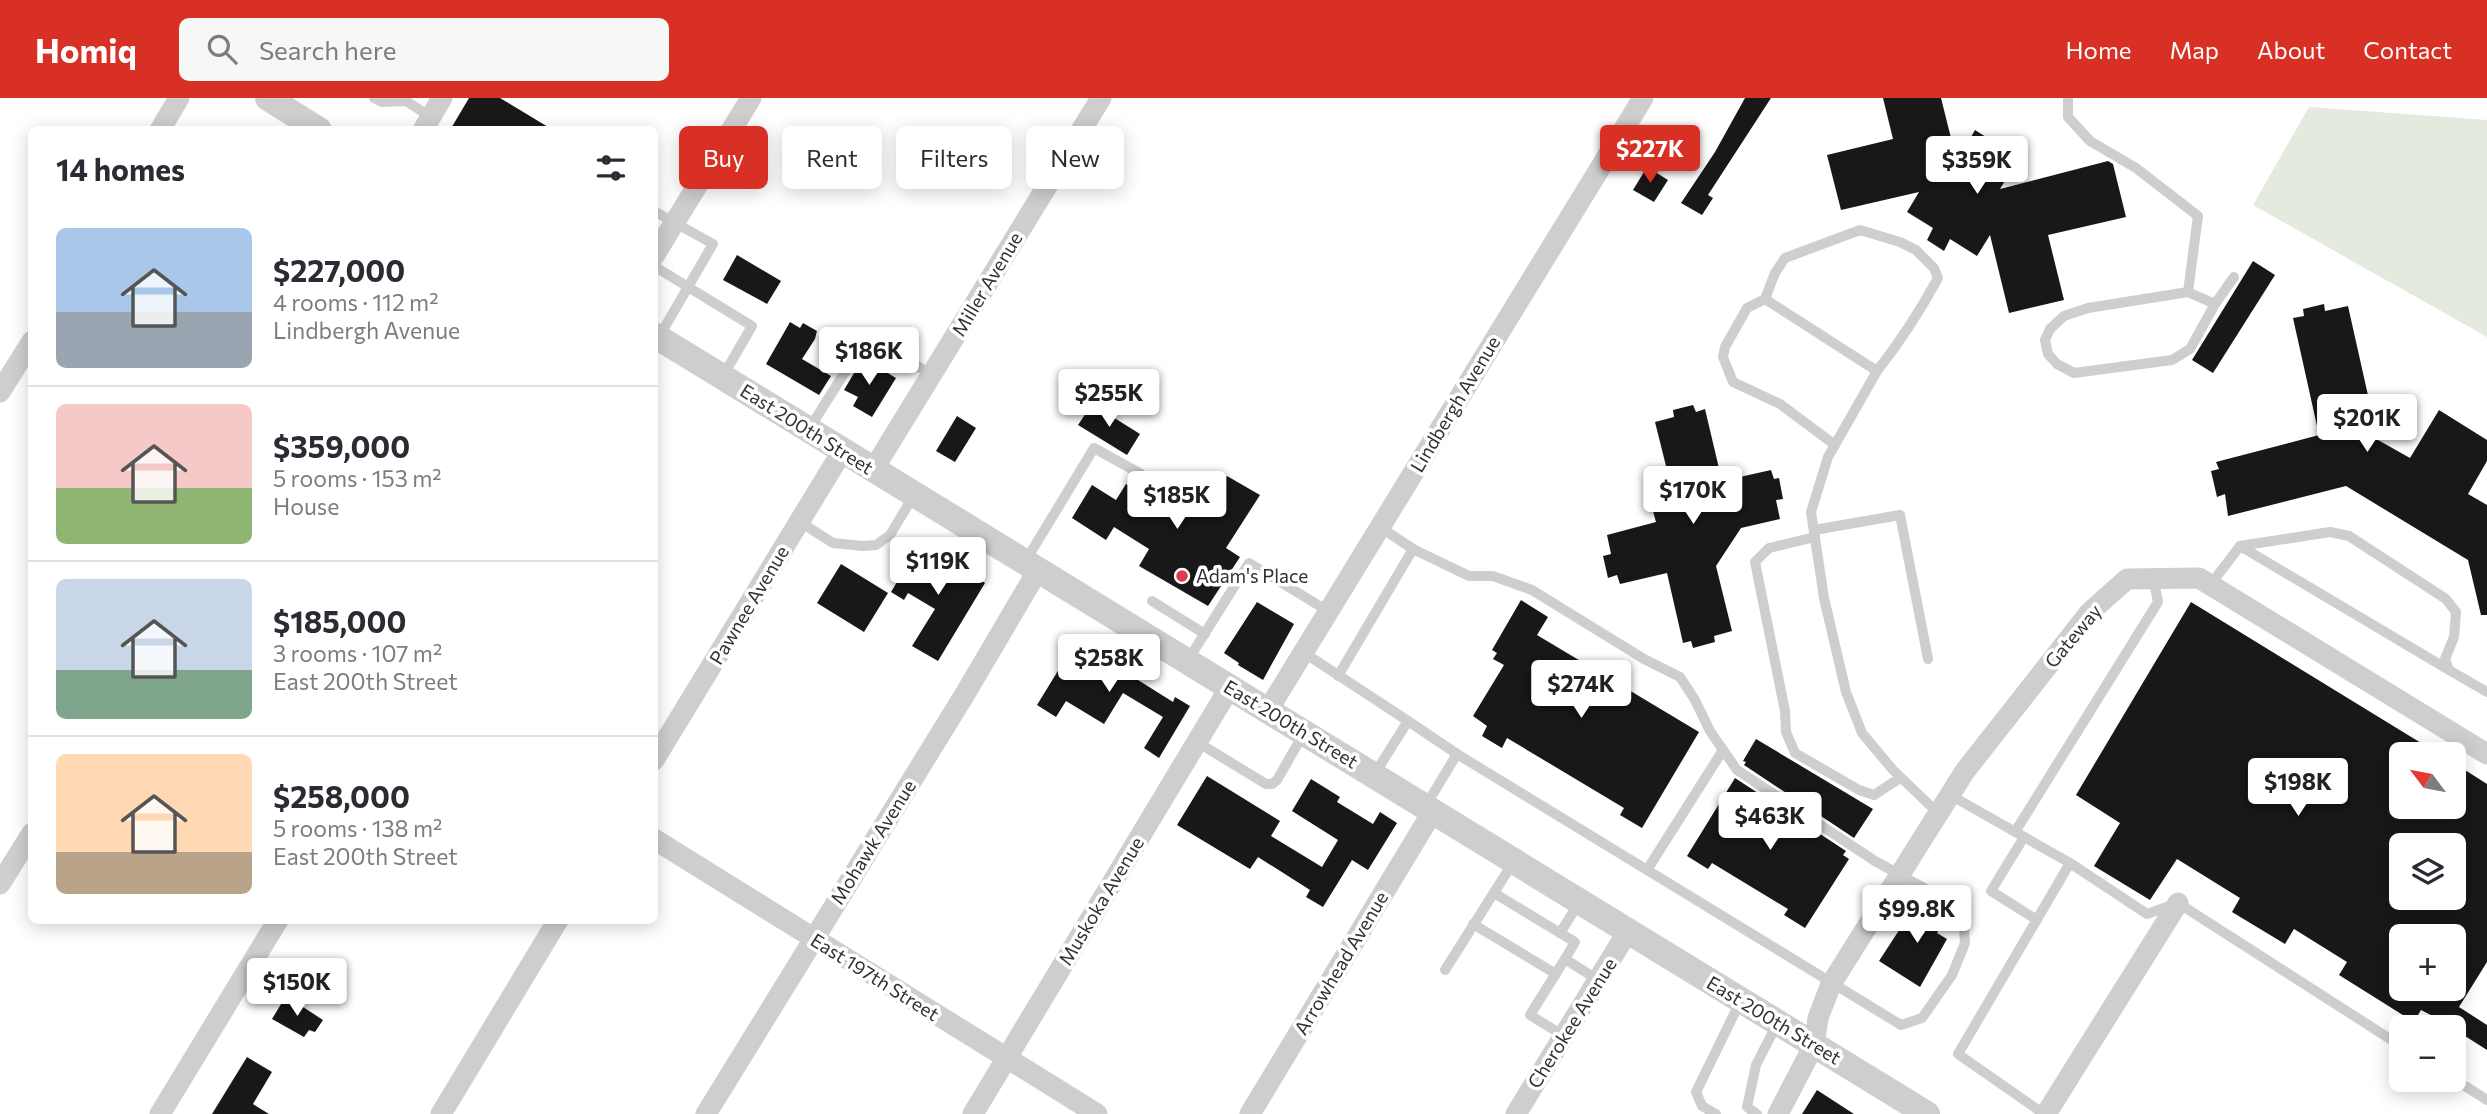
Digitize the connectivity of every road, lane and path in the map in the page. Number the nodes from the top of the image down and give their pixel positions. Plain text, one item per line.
1 (179, 98) edge
2 (374, 98) edge
3 (443, 98) edge
4 (751, 98) edge
5 (1101, 98) edge
6 (1643, 98) edge
7 (2068, 98) edge
8 (277, 100) edge
9 (427, 123) edge
10 (162, 126) edge
11 (313, 126) edge
12 (658, 213) edge
13 (676, 222) junction
14 (658, 250) edge
15 (658, 268) edge
16 (2234, 277) dead end
17 (688, 287) junction
18 (2188, 292) junction
19 (1765, 299) junction
20 (2215, 304) junction
21 (658, 334) edge
22 (658, 337) edge
23 (28, 347) edge
24 (1877, 371) junction
25 (932, 374) junction
26 (723, 376) junction
27 (0, 392) edge
28 (809, 429) junction
29 (1835, 445) junction
30 (843, 450) junction
31 (873, 470) junction
32 (1141, 474) dead end
33 (914, 495) junction
34 (800, 522) junction
35 (1380, 527) junction
36 (1814, 533) junction
37 (2240, 546) junction
38 (1413, 549) junction
39 (1032, 566) junction
40 (2153, 579) junction
41 (2211, 584) junction
42 (1152, 601) dead end
43 (1328, 611) junction
44 (1205, 634) junction
45 (1303, 653) junction
46 (1928, 659) dead end
47 (1188, 661) junction
48 (2449, 670) junction
49 (1338, 676) junction
50 (1230, 687) junction
51 (2487, 692) edge
52 (1268, 710) junction
53 (1408, 722) junction
54 (1304, 733) junction
55 (1197, 742) junction
56 (1723, 750) junction
57 (658, 753) edge
58 (1457, 754) junction
59 (2487, 754) edge
60 (1374, 775) junction
61 (1900, 778) junction
62 (1950, 795) junction
63 (1429, 809) junction
64 (1938, 813) junction
65 (2020, 834) junction
66 (28, 839) edge
67 (658, 841) edge
68 (1514, 861) junction
69 (2070, 863) junction
70 (1647, 870) junction
71 (1900, 877) junction
72 (0, 884) edge
73 (1493, 893) junction
74 (1580, 901) junction
75 (2178, 903) junction
76 (2037, 920) junction
77 (276, 924) edge
78 (556, 924) edge
79 (1473, 924) junction
80 (1628, 931) junction
81 (1560, 933) junction
82 (813, 938) junction
83 (1565, 959) junction
84 (1445, 970) dead end
85 (1556, 974) junction
86 (1598, 980) junction
87 (1831, 984) junction
88 (1741, 1000) junction
89 (1778, 1023) junction
90 (1564, 1036) junction
91 (2389, 1038) edge
92 (1814, 1045) junction
93 (1006, 1059) junction
94 (2466, 1087) edge
95 (2487, 1100) edge
96 (1742, 1111) edge
97 (160, 1114) edge
98 (441, 1114) edge
99 (706, 1114) edge
100 (973, 1114) edge
101 (1097, 1114) edge
102 (1250, 1114) edge
103 (1516, 1114) edge
104 (1716, 1114) edge
105 (1757, 1114) edge
106 (1777, 1114) edge
107 (1927, 1114) edge
108 (2045, 1114) edge

1 - 10 street
2 - 9 lane
3 - 9 street
4 - 13 street
5 - 25 street, Miller Avenue
6 - 35 street, Lindbergh Avenue
7 - 18 lane
8 - 11 street
12 - 13 lane
13 - 14 street
13 - 17 lane
15 - 17 lane
16 - 20 lane
17 - 21 lane
17 - 26 lane
18 - 20 lane
18 - 20 lane
19 - 24 lane
19 - 24 lane
19 - 29 lane
22 - 26 street, East 200th Street
23 - 27 street
24 - 29 lane
25 - 28 lane
25 - 31 street, Miller Avenue
26 - 28 street, East 200th Street
28 - 30 street, East 200th Street
29 - 36 lane
30 - 31 street, East 200th Street
30 - 34 street, Pawnee Avenue
31 - 33 street, East 200th Street
32 - 39 lane
33 - 34 lane
33 - 39 street, East 200th Street
34 - 57 street, Pawnee Avenue
35 - 38 lane
35 - 43 street, Lindbergh Avenue
36 - 46 lane
36 - 61 lane
36 - 61 lane
37 - 41 lane
37 - 48 lane
37 - 48 lane
38 - 49 lane
38 - 56 lane
39 - 47 street, East 200th Street
39 - 82 street, Mohawk Avenue
40 - 41 street, Gateway
40 - 62 street, Gateway
40 - 65 lane
41 - 59 street, Gateway
42 - 44 lane
43 - 44 lane
43 - 45 street, Lindbergh Avenue
44 - 47 lane
45 - 49 lane
45 - 52 street, Lindbergh Avenue
47 - 50 street, East 200th Street
48 - 51 lane
49 - 53 lane
50 - 52 street, East 200th Street
50 - 55 street, Muskoka Avenue
52 - 54 street, East 200th Street
53 - 58 lane
53 - 60 lane
54 - 55 lane
54 - 60 street, East 200th Street
55 - 93 street, Muskoka Avenue
56 - 70 lane
56 - 71 lane
58 - 63 lane
58 - 70 lane
60 - 63 street, East 200th Street
61 - 64 lane
62 - 64 street, Gateway
62 - 65 lane
63 - 68 street, East 200th Street
63 - 102 street, Arrowhead Avenue
64 - 71 street, Gateway
65 - 69 lane
65 - 76 lane
66 - 72 street
67 - 82 street, East 197th Street
68 - 73 lane
68 - 74 street, East 200th Street
69 - 75 lane
69 - 76 lane
70 - 87 lane
71 - 87 street, Gateway
71 - 87 lane
73 - 79 lane
73 - 81 lane
74 - 80 street, East 200th Street
74 - 81 lane
75 - 91 lane
75 - 108 street
76 - 108 lane
77 - 97 street
78 - 98 street
79 - 84 lane
79 - 85 lane
80 - 86 street, Cherokee Avenue
80 - 88 street, East 200th Street
81 - 83 lane
82 - 93 street, East 197th Street
82 - 99 street, Mohawk Avenue
83 - 85 lane
83 - 86 lane
85 - 90 lane
86 - 90 street, Cherokee Avenue
87 - 92 street, Gateway
88 - 89 street, East 200th Street
88 - 104 lane
89 - 92 street, East 200th Street
89 - 96 lane
90 - 103 street, Cherokee Avenue
92 - 106 street, Gateway
92 - 107 street, East 200th Street
93 - 100 street, Muskoka Avenue
93 - 101 street, East 197th Street
94 - 95 lane
96 - 105 lane

